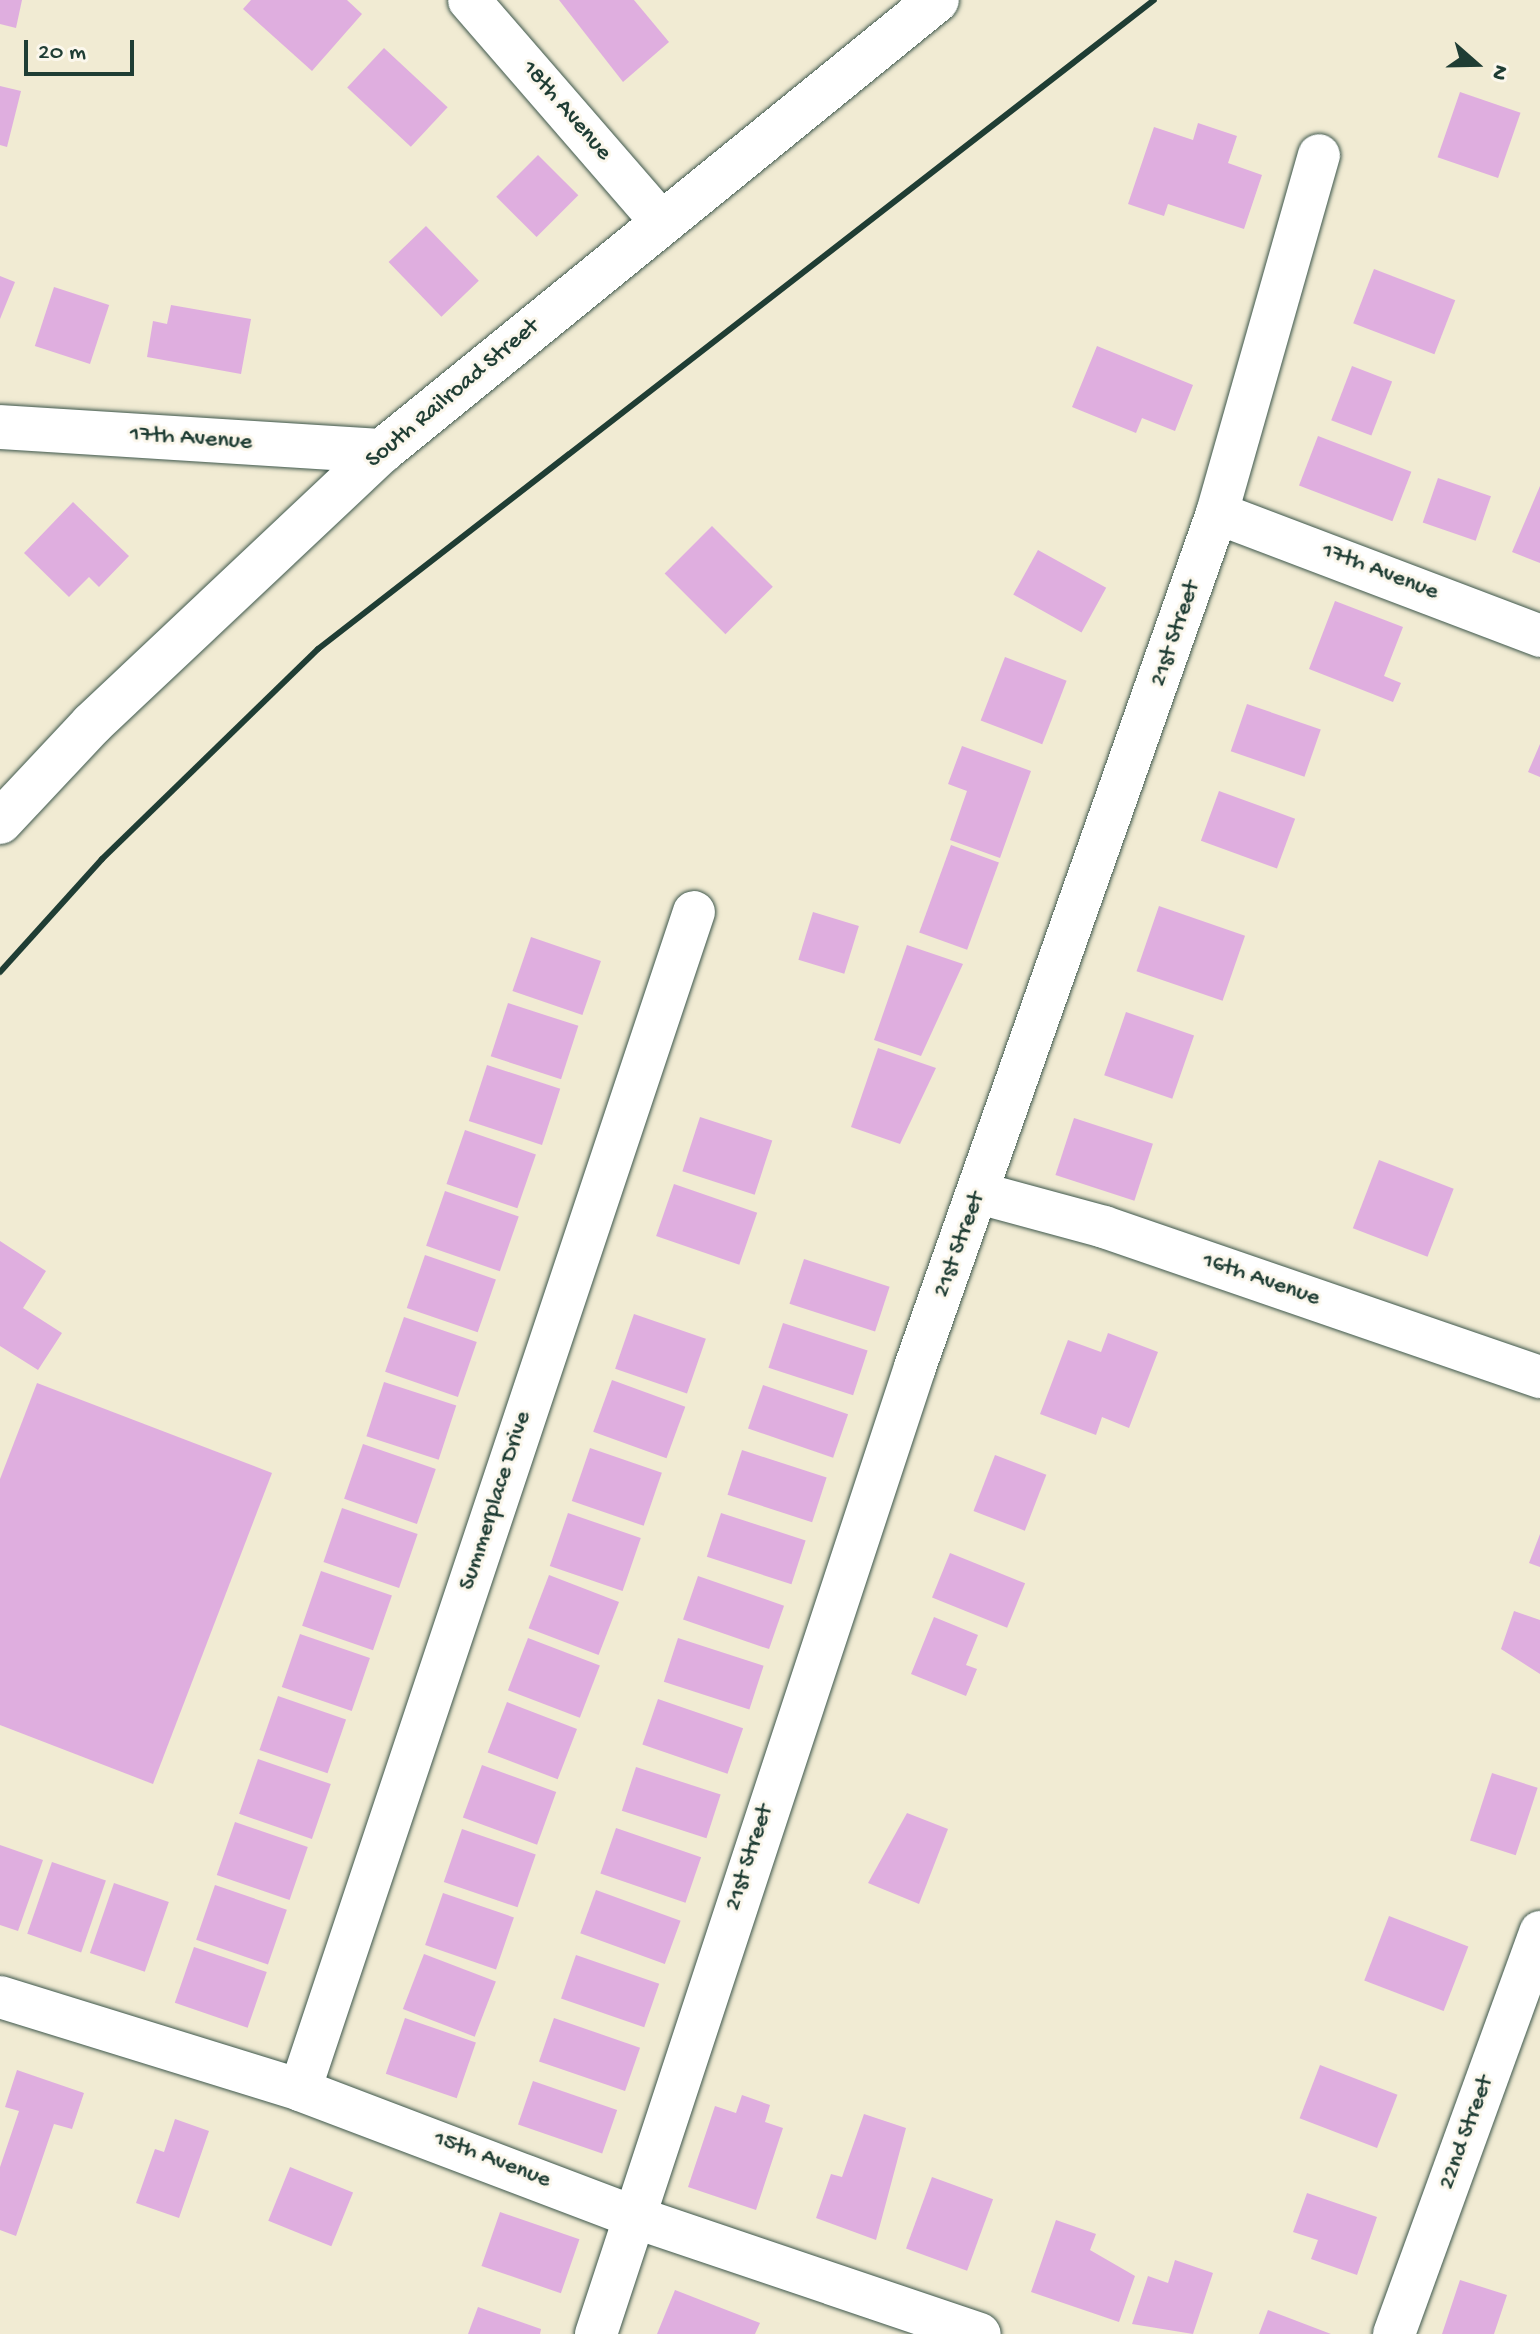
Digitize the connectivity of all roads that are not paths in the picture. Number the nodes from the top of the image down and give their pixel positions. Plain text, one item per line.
1 (469, 0) edge
2 (937, 0) edge
3 (1319, 155) dead end
4 (662, 223) junction
5 (0, 427) edge
6 (382, 451) junction
7 (1217, 513) junction
8 (1540, 636) edge
9 (0, 822) edge
10 (694, 912) dead end
11 (979, 1193) junction
12 (1540, 1377) edge
13 (1540, 1932) edge
14 (0, 1997) edge
15 (300, 2090) junction
16 (631, 2216) junction
17 (596, 2334) edge
18 (980, 2334) edge
19 (1394, 2334) edge

1 - 4 street, 18th Avenue
2 - 4 street, South Railroad Street
3 - 7 street, 21st Street
4 - 6 street, South Railroad Street
5 - 6 street, 17th Avenue
6 - 9 street, South Railroad Street
7 - 8 street, 17th Avenue
7 - 11 street, 21st Street
10 - 15 street, Summerplace Drive
11 - 12 street, 16th Avenue
11 - 16 street, 21st Street
13 - 19 street, 22nd Street
14 - 15 street, 15th Avenue
15 - 16 street, 15th Avenue
16 - 17 street, 21st Street
16 - 18 street, 15th Avenue

